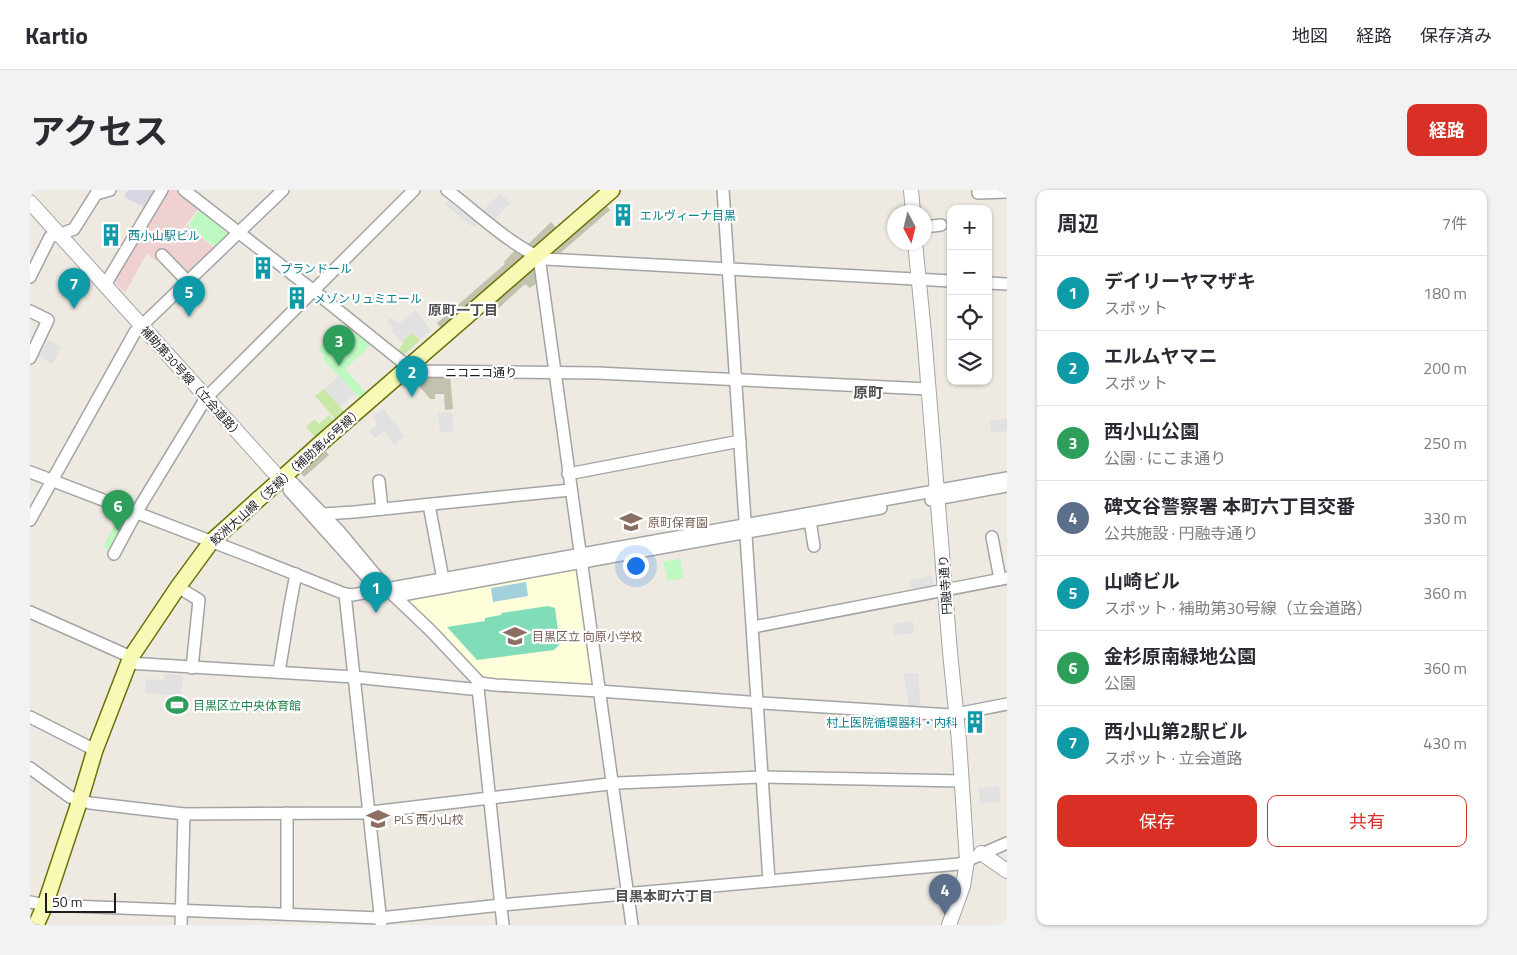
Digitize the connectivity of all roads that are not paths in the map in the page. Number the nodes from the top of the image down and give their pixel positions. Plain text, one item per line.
1 (90, 190) edge
2 (110, 190) edge
3 (162, 190) edge
4 (184, 190) edge
5 (283, 190) edge
6 (414, 190) edge
7 (447, 190) edge
8 (612, 190) edge
9 (723, 190) edge
10 (911, 190) edge
11 (978, 190) edge
12 (1007, 192) edge
13 (30, 202) edge
14 (912, 205) edge
15 (941, 225) dead end
16 (932, 226) edge
17 (238, 233) junction
18 (62, 234) junction
19 (916, 250) edge
20 (162, 255) dead end
21 (537, 257) junction
22 (728, 269) junction
23 (30, 277) edge
24 (918, 279) junction
25 (947, 281) edge
26 (188, 282) junction
27 (992, 283) edge
28 (1007, 284) edge
29 (105, 285) junction
30 (314, 291) junction
31 (30, 311) edge
32 (142, 326) junction
33 (30, 358) edge
34 (408, 367) junction
35 (554, 372) junction
36 (736, 379) junction
37 (928, 389) junction
38 (206, 398) junction
39 (740, 441) junction
40 (30, 472) edge
41 (568, 474) junction
42 (1007, 478) edge
43 (280, 479) junction
44 (52, 480) junction
45 (379, 481) dead end
46 (1007, 486) edge
47 (570, 490) junction
48 (938, 494) junction
49 (429, 505) junction
50 (382, 509) junction
51 (136, 513) junction
52 (322, 514) junction
53 (30, 520) edge
54 (810, 521) junction
55 (746, 529) junction
56 (992, 537) dead end
57 (211, 542) junction
58 (814, 546) dead end
59 (114, 554) dead end
60 (580, 559) junction
61 (296, 574) junction
62 (443, 579) junction
63 (1005, 580) edge
64 (178, 587) junction
65 (388, 590) junction
66 (945, 590) junction
67 (345, 594) junction
68 (30, 612) edge
69 (753, 627) junction
70 (130, 660) junction
71 (192, 668) junction
72 (279, 672) junction
73 (354, 677) junction
74 (479, 685) junction
75 (599, 691) junction
76 (757, 703) junction
77 (1007, 704) edge
78 (956, 715) junction
79 (30, 717) edge
80 (95, 750) junction
81 (30, 768) edge
82 (762, 778) junction
83 (962, 782) junction
84 (612, 784) junction
85 (490, 797) junction
86 (80, 800) junction
87 (369, 812) junction
88 (287, 813) junction
89 (184, 814) junction
90 (1007, 843) edge
91 (981, 853) junction
92 (967, 861) junction
93 (1007, 871) edge
94 (770, 881) junction
95 (628, 894) junction
96 (37, 904) edge
97 (501, 905) junction
98 (181, 910) junction
99 (284, 918) edge
100 (380, 921) edge
101 (36, 925) edge
102 (181, 925) edge
103 (503, 925) edge
104 (632, 925) edge
105 (949, 925) edge

1 - 18 street
2 - 18 street
3 - 29 street
4 - 17 street
5 - 17 street
6 - 30 street
7 - 21 street
8 - 21 main road, 鮫洲大山線（支線）（補助第46号線）
9 - 22 street
10 - 14 street
11 - 12 street
13 - 18 street, 補助第30号線（立会道路）
15 - 16 street
17 - 26 street
17 - 30 street
18 - 23 street
18 - 29 street, 補助第30号線（立会道路）
19 - 24 street, 円融寺通り
20 - 26 street
21 - 22 street
21 - 34 main road, 鮫洲大山線（支線）（補助第46号線）
21 - 35 street
22 - 24 street
22 - 36 street
24 - 25 street
24 - 37 street, 円融寺通り
26 - 32 street
27 - 28 street
29 - 32 street, 補助第30号線（立会道路）
30 - 34 street
30 - 38 street
31 - 33 street
32 - 38 street, 補助第30号線（立会道路）
32 - 44 street
34 - 35 street, ニコニコ通り
34 - 43 main road, 鮫洲大山線（支線）（補助第46号線）
35 - 36 street, ニコニコ通り
35 - 41 street
36 - 37 street, ニコニコ通り
36 - 39 street
37 - 48 street, 円融寺通り
38 - 43 street, 補助第30号線（立会道路）
38 - 51 street
39 - 41 street
39 - 55 street
40 - 44 street
41 - 47 street
42 - 48 street
43 - 52 street
43 - 57 main road, 鮫洲大山線（支線）（補助第46号線）
43 - 65 street
44 - 51 street
44 - 53 street
45 - 50 street
46 - 48 street
47 - 49 street
47 - 60 street
48 - 54 street
48 - 55 street
48 - 66 street, 円融寺通り
49 - 50 street
49 - 62 street
50 - 52 street
51 - 57 street
51 - 59 street
52 - 65 street
54 - 55 street
54 - 58 street
55 - 60 street
55 - 69 street
56 - 63 street
57 - 61 street
57 - 64 main road, 鮫洲大山線（支線）（補助第46号線）
60 - 62 street
60 - 65 street
60 - 75 street
61 - 67 street
61 - 72 street
62 - 65 street
63 - 66 street
64 - 70 main road, 鮫洲大山線（支線）（補助第46号線）
64 - 71 street
65 - 67 street
65 - 74 street
66 - 69 street
66 - 78 street, 円融寺通り
67 - 73 street
68 - 70 street
69 - 76 street
70 - 71 street
70 - 80 main road, 鮫洲大山線（支線）（補助第46号線）
71 - 72 street
72 - 73 street
73 - 74 street
73 - 87 street
74 - 75 street
74 - 85 street
75 - 76 street
75 - 84 street
76 - 78 street
76 - 82 street
77 - 78 street
78 - 83 street, 円融寺通り
79 - 80 street
80 - 86 main road, 鮫洲大山線（支線）（補助第46号線）
81 - 86 street
82 - 83 street
82 - 84 street
82 - 94 street
83 - 92 street, 円融寺通り
84 - 85 street
84 - 95 street
85 - 87 street
85 - 97 street
86 - 89 street
86 - 96 main road, 鮫洲大山線（支線）（補助第46号線）
87 - 88 street
87 - 100 street
88 - 89 street
88 - 99 street
89 - 98 street
90 - 91 street
91 - 92 street
91 - 93 street
92 - 94 street
92 - 105 street, 円融寺通り
94 - 95 street
95 - 97 street
95 - 104 street
96 - 98 street
96 - 101 main road, 鮫洲大山線（支線）（補助第46号線）
97 - 100 street
97 - 103 street
98 - 99 street
98 - 102 street
99 - 100 street

